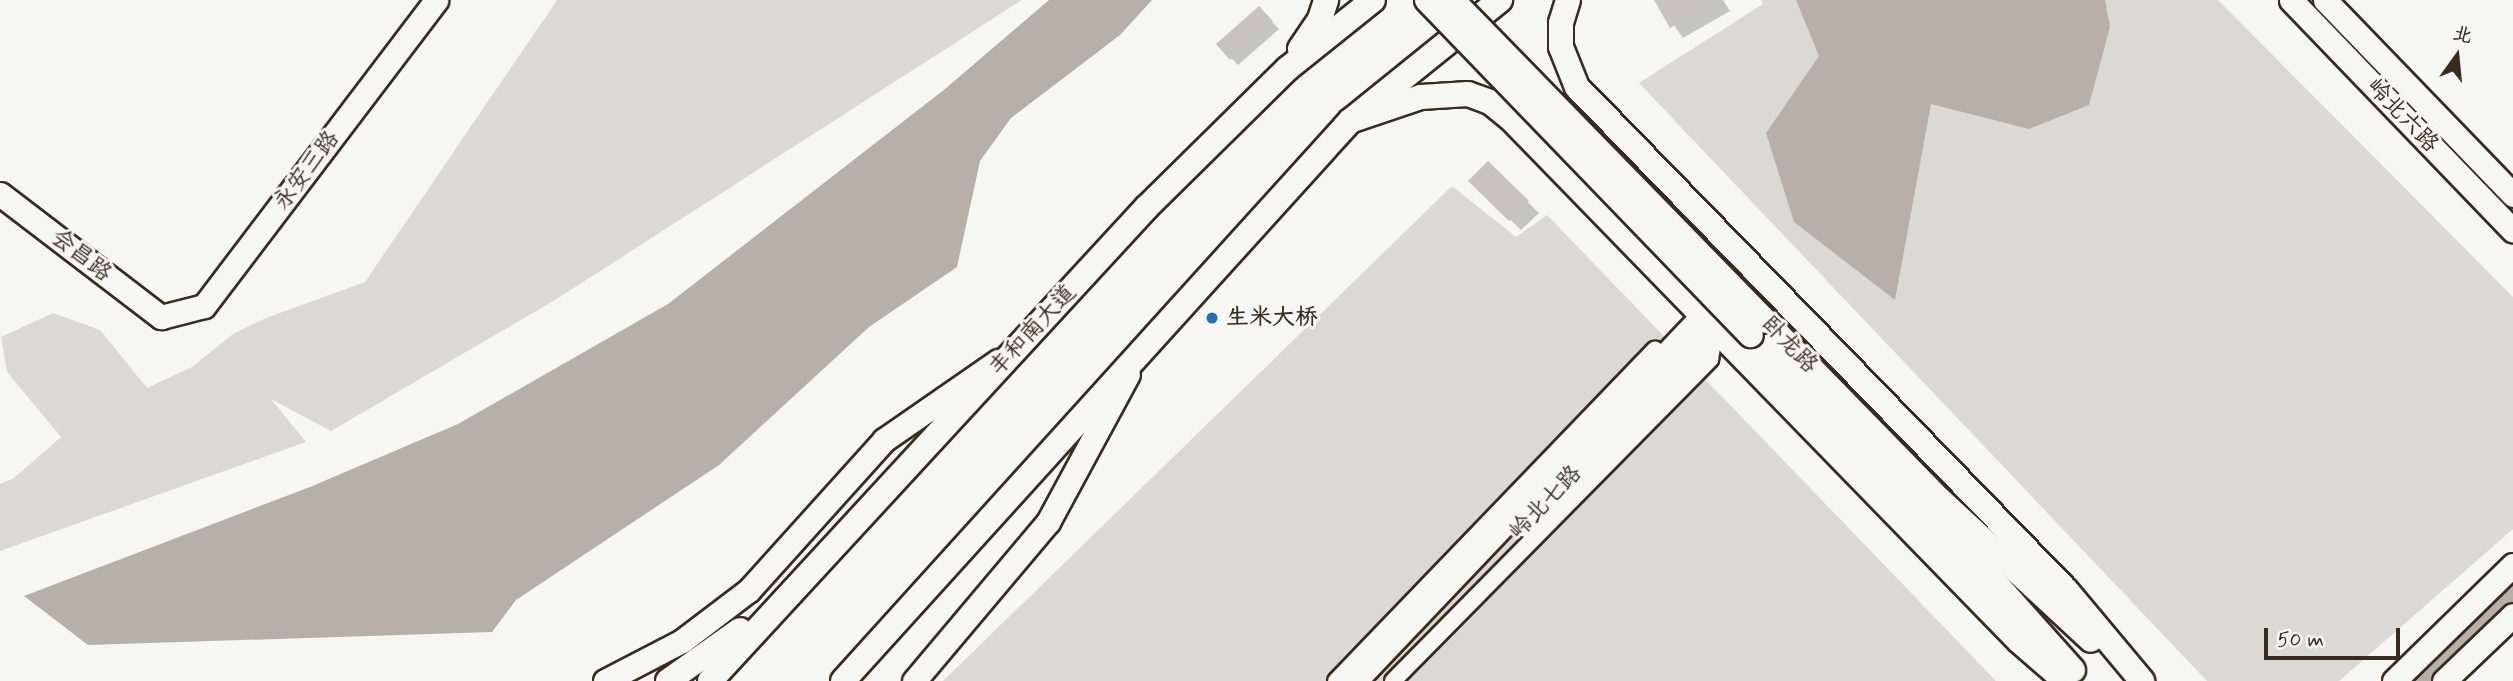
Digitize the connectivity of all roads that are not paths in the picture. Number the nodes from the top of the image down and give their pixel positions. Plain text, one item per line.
1 (436, 0) edge
2 (1325, 0) edge
3 (1373, 0) edge
4 (1427, 0) edge
5 (1451, 0) edge
6 (1500, 0) edge
7 (1568, 0) edge
8 (2291, 0) edge
9 (2325, 0) edge
10 (1287, 69) junction
11 (1350, 121) junction
12 (0, 194) edge
13 (2513, 195) edge
14 (2513, 231) edge
15 (161, 317) joint
16 (1710, 320) junction
17 (1758, 328) junction
18 (1019, 345) junction
19 (1134, 362) junction
20 (825, 557) junction
21 (2513, 565) edge
22 (2513, 615) edge
23 (605, 681) edge
24 (668, 681) edge
25 (710, 681) edge
26 (843, 681) edge
27 (914, 681) edge
28 (1336, 681) edge
29 (1355, 681) edge
30 (1376, 681) edge
31 (1393, 681) edge
32 (2066, 681) edge
33 (2082, 681) edge
34 (2135, 681) edge
35 (2142, 681) edge
36 (2394, 681) edge
37 (2444, 681) edge

1 - 15 street, 永安三路
2 - 10 main road
3 - 10 main road, 丰和南大道
4 - 17 main road, 卧龙路, bridge
5 - 17 main road, 卧龙路, bridge
6 - 11 main road
7 - 35 main road, 卧龙路
8 - 14 street, 岭北六路
9 - 13 street, 岭北六路
10 - 18 main road, 丰和南大道
11 - 16 main road, 卧龙路
11 - 19 main road
12 - 15 street, 会昌路
16 - 28 street
16 - 29 street
16 - 30 street, 岭北七路
16 - 31 street
16 - 32 main road, 卧龙路
17 - 33 main road, 卧龙路
17 - 34 main road, 卧龙路
18 - 20 main road, 丰和南大道
18 - 23 street
19 - 26 main road
19 - 27 street
20 - 24 main road
20 - 25 main road, 丰和南大道
21 - 36 street
22 - 37 street

